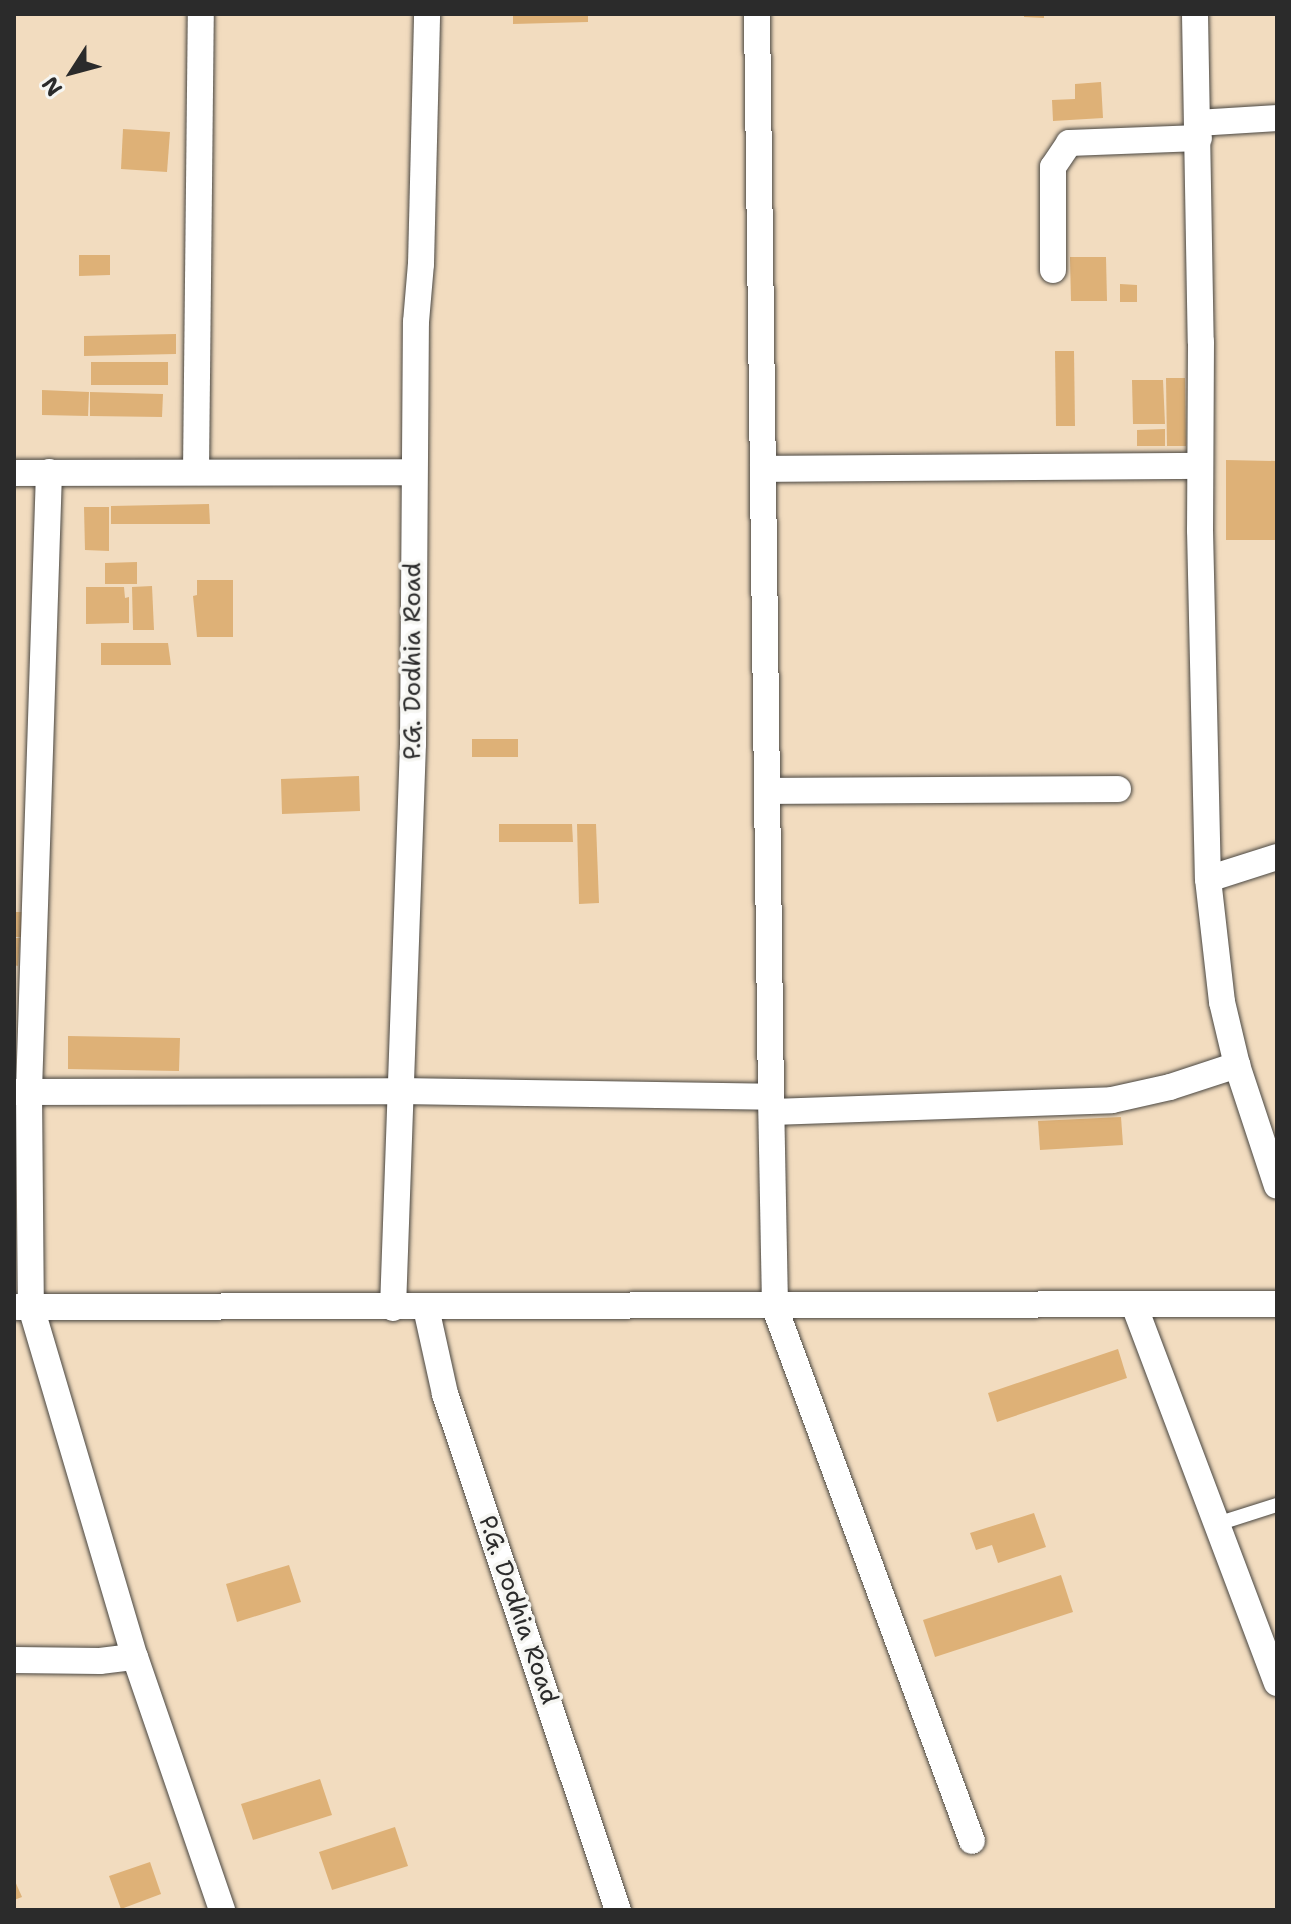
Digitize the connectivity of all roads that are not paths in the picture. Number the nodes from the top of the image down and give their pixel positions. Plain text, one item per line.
1 (201, 14) edge
2 (427, 14) edge
3 (757, 14) edge
4 (1195, 14) edge
5 (1277, 118) edge
6 (1198, 130) junction
7 (1053, 270) dead end
8 (1200, 466) junction
9 (763, 469) junction
10 (49, 472) junction
11 (196, 472) junction
12 (414, 472) junction
13 (14, 473) edge
14 (1118, 789) dead end
15 (767, 791) junction
16 (1277, 857) edge
17 (1208, 879) junction
18 (1237, 1065) junction
19 (399, 1091) junction
20 (21, 1092) edge
21 (772, 1105) junction
22 (1277, 1186) edge
23 (1277, 1304) edge
24 (1134, 1305) junction
25 (23, 1307) edge
26 (393, 1308) junction
27 (426, 1308) junction
28 (775, 1308) junction
29 (1277, 1505) edge
30 (1217, 1524) junction
31 (135, 1657) junction
32 (14, 1660) edge
33 (1277, 1683) edge
34 (972, 1841) dead end
35 (222, 1910) edge
36 (618, 1910) edge

1 - 11 street
2 - 12 street, P.G. Dodhia Road
3 - 9 street
4 - 6 street
5 - 6 street
6 - 7 street
6 - 8 street
8 - 9 street
8 - 17 street
9 - 15 street
10 - 11 street
10 - 13 street
10 - 20 street
11 - 12 street
12 - 19 street, P.G. Dodhia Road
14 - 15 street
15 - 21 street
16 - 17 street
17 - 18 street
18 - 21 street
18 - 22 street
19 - 20 street
19 - 21 street
19 - 26 street, P.G. Dodhia Road
20 - 25 street
21 - 28 street
23 - 24 street
24 - 28 street
24 - 30 street
25 - 26 street
25 - 31 street
26 - 27 street
27 - 28 street
27 - 36 street, P.G. Dodhia Road
28 - 34 street
29 - 30 lane
30 - 33 street
31 - 32 street
31 - 35 street

